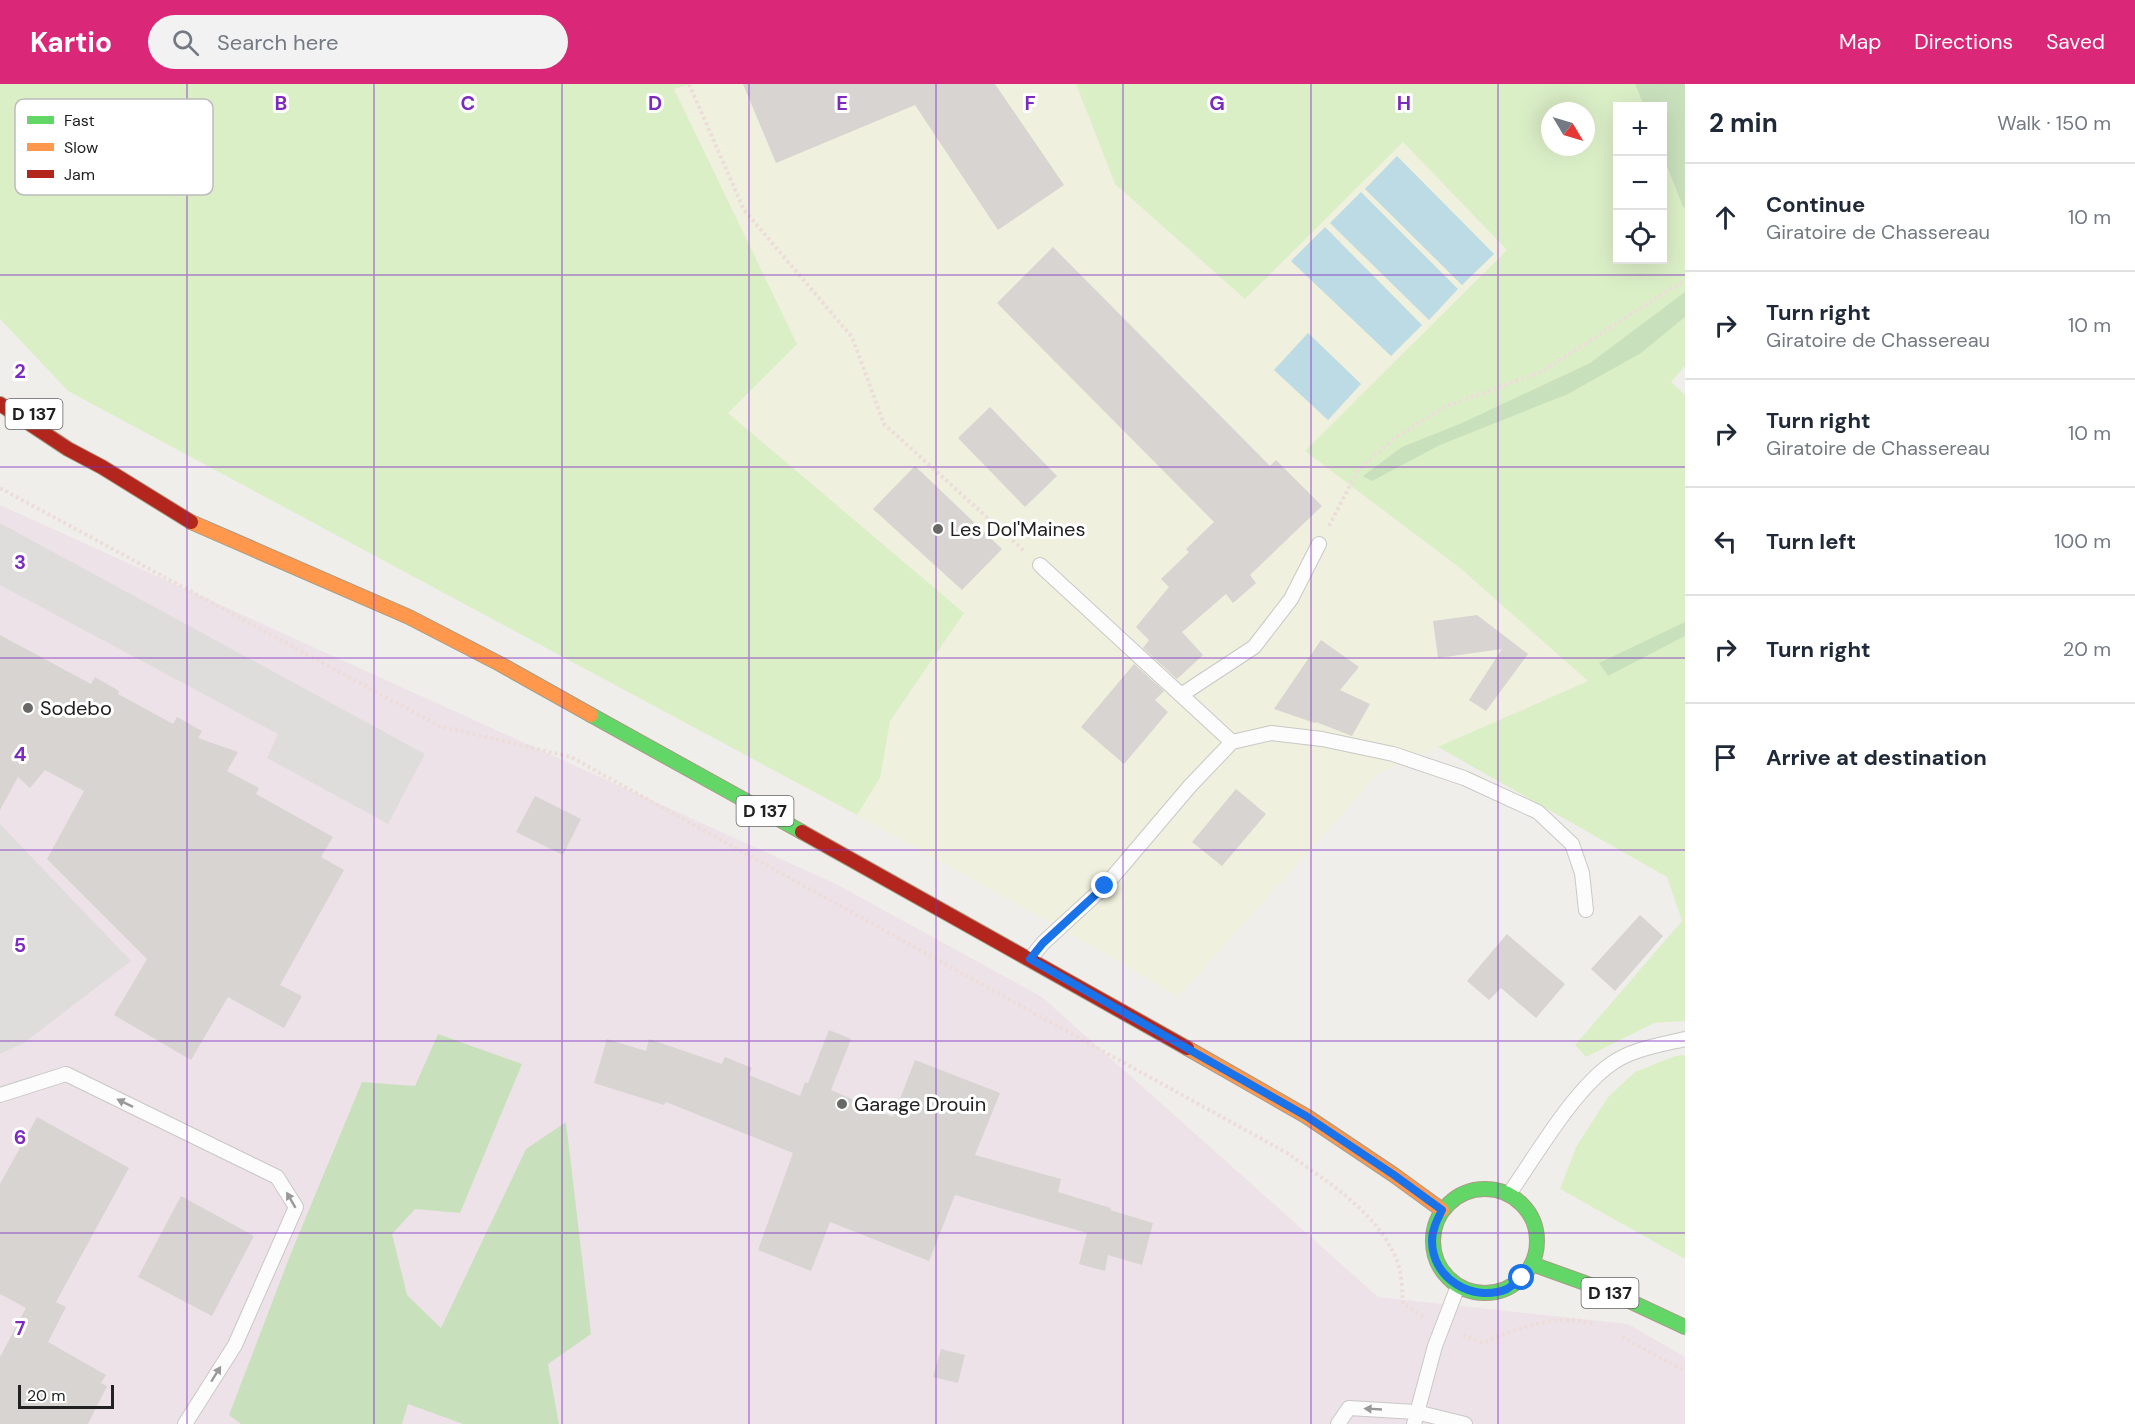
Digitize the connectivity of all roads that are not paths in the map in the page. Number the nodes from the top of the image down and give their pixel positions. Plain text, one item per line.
1 (22, 402) dead end
2 (0, 404) edge
3 (68, 449) junction
4 (1319, 544) road end
5 (1040, 565) road end
6 (1181, 695) junction
7 (1232, 742) junction
8 (1586, 910) dead end
9 (1030, 959) junction
10 (1685, 1039) edge
11 (0, 1095) edge
12 (1509, 1194) junction
13 (1442, 1210) junction
14 (1532, 1264) junction
15 (1458, 1286) junction
16 (1685, 1327) edge
17 (1415, 1418) edge
18 (185, 1424) edge
19 (1338, 1424) edge
20 (1465, 1424) edge

1 - 3 main road, D 137
2 - 3 main road, D 137
3 - 9 main road, D 137
4 - 6 lane
5 - 6 lane
6 - 7 lane
7 - 8 lane
7 - 9 lane
9 - 13 main road, D 137
10 - 12 lane
18 -> 11 lane
12 - 13 main road
12 - 14 main road
13 - 15 main road
14 - 15 main road
14 - 16 main road, D 137
15 - 17 lane
17 -> 19 lane
17 - 20 lane

